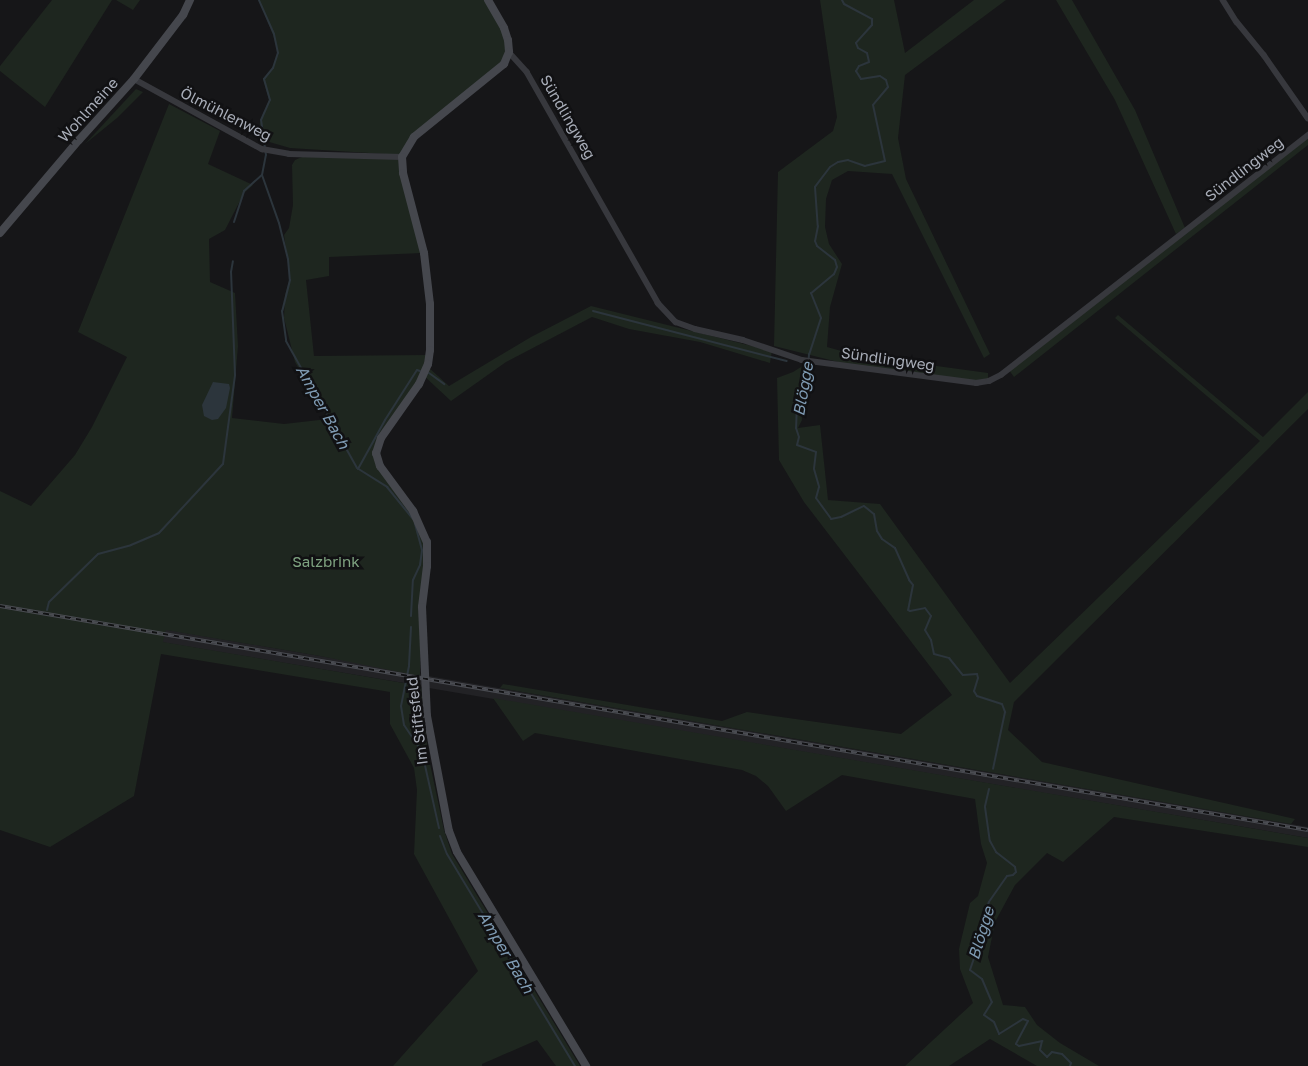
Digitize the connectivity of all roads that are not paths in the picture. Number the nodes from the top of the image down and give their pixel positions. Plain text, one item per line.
1 (190, 0) edge
2 (488, 0) edge
3 (1224, 0) edge
4 (509, 52) junction
5 (134, 79) junction
6 (1308, 118) edge
7 (1308, 135) edge
8 (402, 157) junction
9 (0, 233) edge
10 (586, 1066) edge

1 - 5 street, Wohlmeine
2 - 4 street
3 - 6 street
4 - 7 street, Sündlingweg
4 - 8 street
5 - 8 street, Ölmühlenweg
5 - 9 street, Wohlmeine
8 - 10 street, Im Stiftsfeld

